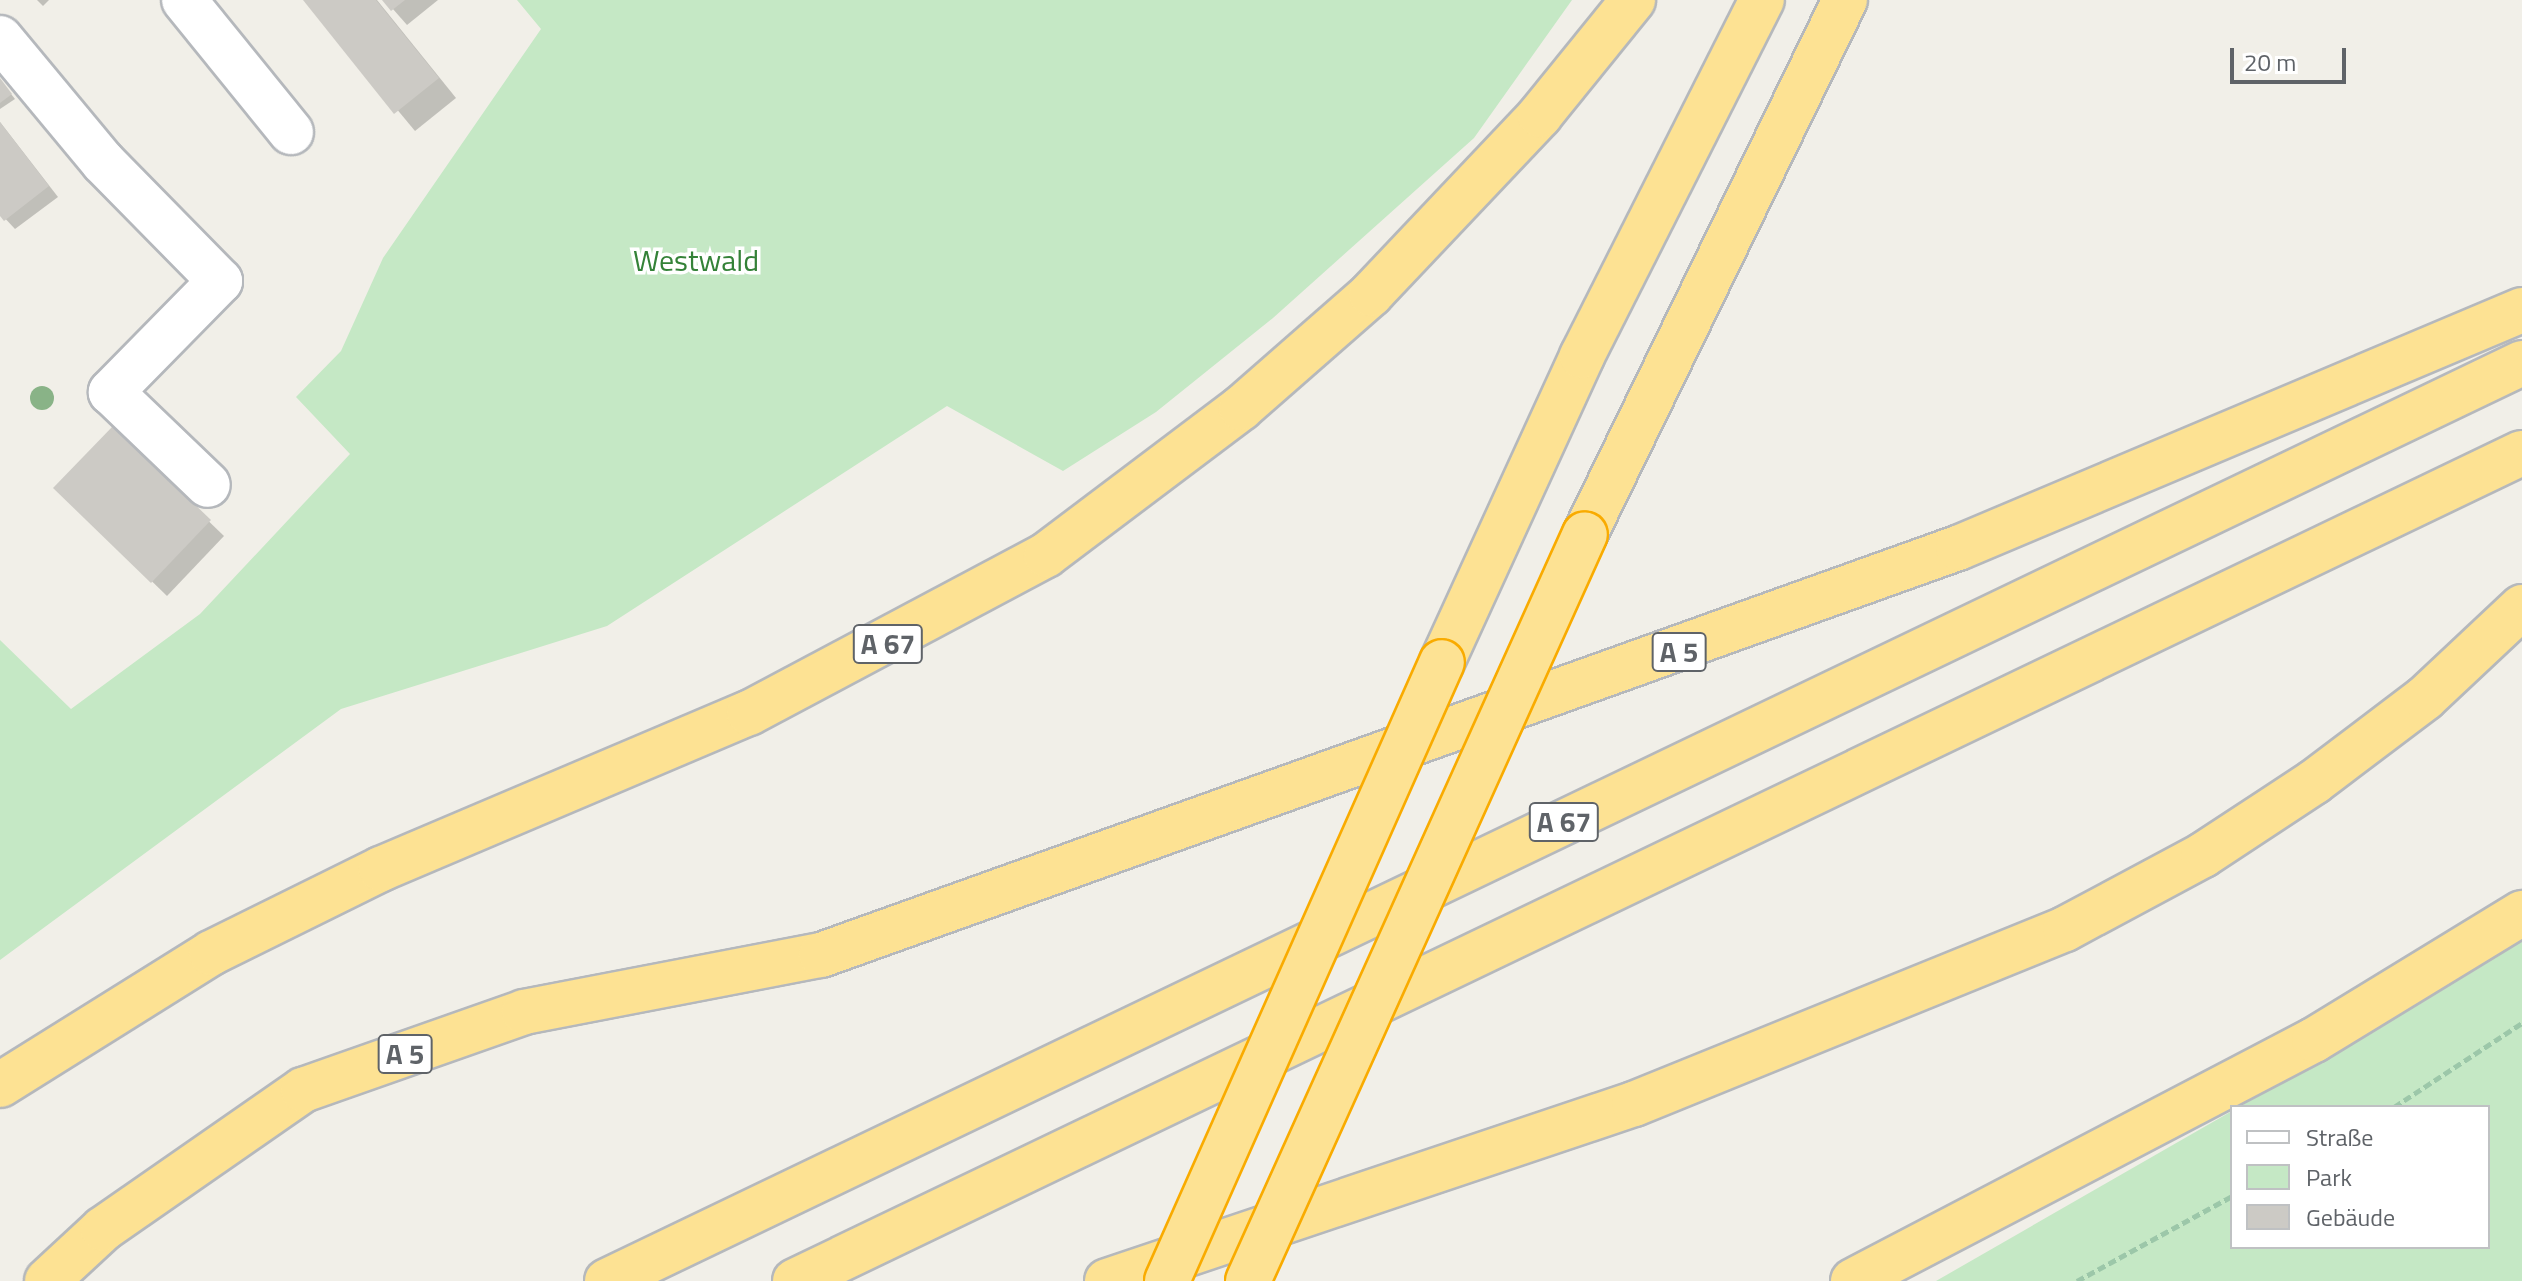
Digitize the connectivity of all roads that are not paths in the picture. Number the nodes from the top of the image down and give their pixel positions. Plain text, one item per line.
1 (184, 0) edge
2 (1633, 0) edge
3 (1762, 0) edge
4 (1845, 0) edge
5 (0, 38) edge
6 (291, 132) dead end
7 (2522, 310) edge
8 (2522, 363) edge
9 (2522, 453) edge
10 (208, 485) dead end
11 (2522, 607) edge
12 (2522, 913) edge
13 (0, 1085) edge
14 (47, 1281) edge
15 (607, 1281) edge
16 (795, 1281) edge
17 (1107, 1281) edge
18 (1167, 1281) edge
19 (1248, 1281) edge
20 (1853, 1281) edge

1 - 6 lane
2 - 13 highway, A 67
3 - 18 highway, bridge
4 - 19 highway, bridge
5 - 10 lane
7 - 14 highway, A 5
8 - 15 highway, A 67
9 - 16 highway
11 - 17 highway
12 - 20 highway

